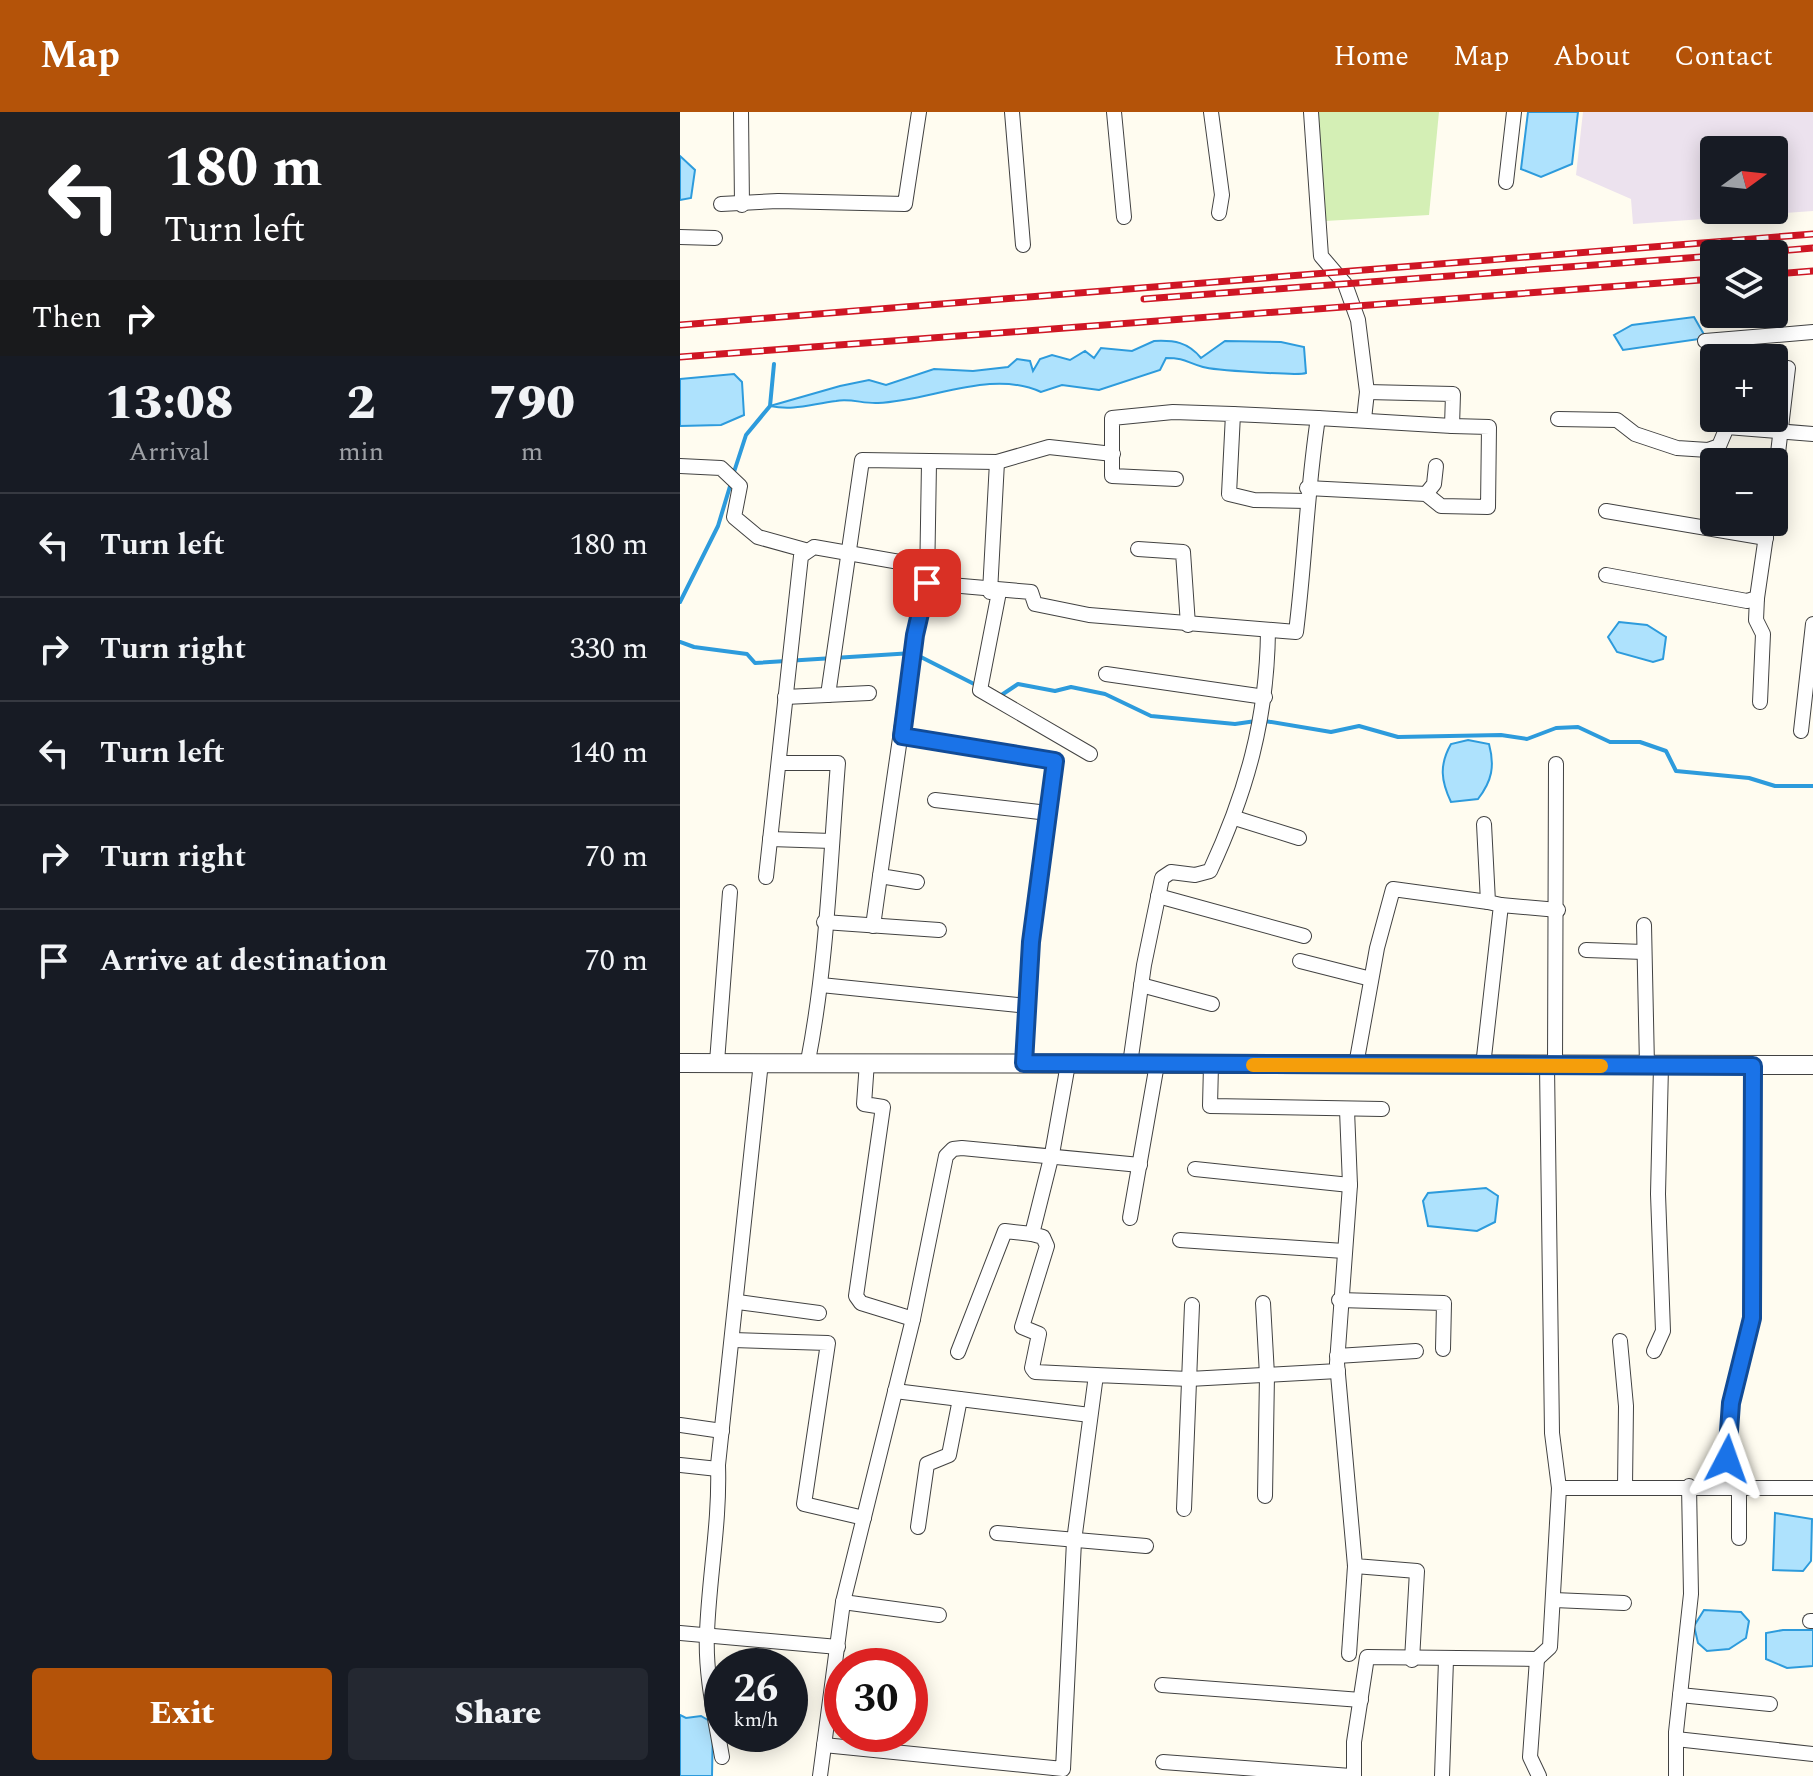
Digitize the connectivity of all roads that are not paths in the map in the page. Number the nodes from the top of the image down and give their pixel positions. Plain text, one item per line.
1 (741, 112) edge
2 (919, 112) edge
3 (1012, 112) edge
4 (1114, 112) edge
5 (1211, 112) edge
6 (1311, 112) edge
7 (1514, 112) edge
8 (1506, 182) dead end
9 (721, 204) dead end
10 (742, 205) junction
11 (1219, 213) dead end
12 (1124, 217) dead end
13 (680, 237) edge
14 (715, 238) dead end
15 (1023, 245) dead end
16 (1813, 332) edge
17 (1705, 341) dead end
18 (1367, 392) junction
19 (1233, 414) junction
20 (1318, 418) junction
21 (1364, 419) junction
22 (1558, 419) dead end
23 (1452, 426) junction
24 (1725, 432) edge
25 (1783, 432) joint
26 (1813, 434) edge
27 (1780, 448) edge
28 (1113, 454) junction
29 (997, 462) junction
30 (929, 463) junction
31 (680, 466) edge
32 (1436, 466) dead end
33 (1176, 479) dead end
34 (1307, 494) junction
35 (1426, 494) junction
36 (1606, 511) dead end
37 (1766, 538) joint
38 (1138, 549) dead end
39 (805, 550) junction
40 (849, 552) junction
41 (928, 567) junction
42 (1606, 575) dead end
43 (927, 583) junction
44 (994, 592) junction
45 (1757, 598) junction
46 (1813, 624) edge
47 (1188, 625) junction
48 (1268, 631) junction
49 (1106, 674) dead end
50 (869, 693) dead end
51 (828, 695) junction
52 (785, 697) junction
53 (1265, 697) junction
54 (1760, 702) dead end
55 (1801, 731) dead end
56 (902, 736) junction
57 (1090, 754) dead end
58 (779, 763) junction
59 (1556, 764) dead end
60 (935, 800) dead end
61 (1048, 813) junction
62 (1235, 818) junction
63 (1484, 824) dead end
64 (1299, 838) dead end
65 (770, 839) junction
66 (832, 841) junction
67 (880, 876) junction
68 (766, 877) dead end
69 (917, 882) dead end
70 (730, 892) dead end
71 (1158, 896) junction
72 (1494, 904) junction
73 (1558, 910) junction
74 (824, 922) junction
75 (1644, 925) dead end
76 (873, 926) junction
77 (939, 930) dead end
78 (1304, 936) dead end
79 (1586, 950) dead end
80 (1644, 952) junction
81 (1300, 961) dead end
82 (1371, 979) junction
83 (821, 985) junction
84 (1141, 985) junction
85 (1212, 1004) dead end
86 (1027, 1006) junction
87 (808, 1061) junction
88 (717, 1062) junction
89 (761, 1062) junction
90 (867, 1062) junction
91 (680, 1063) edge
92 (1024, 1063) junction
93 (1068, 1064) junction
94 (1130, 1064) junction
95 (1157, 1064) junction
96 (1211, 1065) junction
97 (1356, 1065) junction
98 (1813, 1065) edge
99 (1483, 1066) junction
100 (1551, 1066) junction
101 (1654, 1066) junction
102 (1753, 1066) junction
103 (1382, 1109) dead end
104 (1347, 1110) junction
105 (1052, 1154) junction
106 (1140, 1165) junction
107 (1195, 1169) dead end
108 (1350, 1185) junction
109 (1130, 1218) dead end
110 (1032, 1234) junction
111 (1180, 1240) dead end
112 (1344, 1251) junction
113 (1339, 1300) junction
114 (738, 1302) junction
115 (1263, 1303) dead end
116 (1192, 1305) dead end
117 (819, 1313) dead end
118 (913, 1319) junction
119 (733, 1340) junction
120 (1620, 1341) dead end
121 (1443, 1349) dead end
122 (1416, 1351) dead end
123 (1654, 1351) dead end
124 (958, 1352) dead end
125 (1338, 1363) junction
126 (1096, 1375) junction
127 (1267, 1375) junction
128 (1189, 1379) junction
129 (895, 1391) junction
130 (960, 1399) junction
131 (1090, 1415) junction
132 (680, 1425) edge
133 (722, 1431) junction
134 (680, 1465) edge
135 (718, 1469) junction
136 (1625, 1486) junction
137 (1689, 1486) junction
138 (1732, 1487) junction
139 (1559, 1488) junction
140 (1813, 1488) edge
141 (1265, 1496) dead end
142 (1184, 1509) dead end
143 (864, 1518) junction
144 (918, 1527) dead end
145 (997, 1533) dead end
146 (1739, 1538) dead end
147 (1074, 1541) junction
148 (1146, 1546) dead end
149 (1355, 1566) junction
150 (1554, 1600) junction
151 (843, 1602) junction
152 (1624, 1603) dead end
153 (939, 1615) dead end
154 (680, 1633) edge
155 (706, 1634) junction
156 (838, 1647) joint
157 (1349, 1654) dead end
158 (1537, 1659) junction
159 (1412, 1660) junction
160 (1446, 1660) junction
161 (1162, 1685) dead end
162 (1680, 1695) junction
163 (1361, 1700) junction
164 (1770, 1704) dead end
165 (1676, 1739) junction
166 (824, 1745) edge
167 (882, 1752) edge
168 (1813, 1754) edge
169 (722, 1757) dead end
170 (1163, 1762) dead end
171 (1048, 1772) edge
172 (820, 1776) edge
173 (1353, 1776) edge
174 (1442, 1776) edge
175 (1539, 1776) edge
176 (1676, 1776) edge

1 - 10 street
2 - 10 street
3 - 15 street
4 - 12 street
5 - 11 street
6 - 18 street
7 - 8 street
9 - 10 street
13 - 14 street
16 - 17 street
18 - 21 street
18 - 23 street
19 - 20 street
19 - 28 street
19 - 34 street
20 - 21 street
20 - 34 street
21 - 23 street
22 - 24 street
23 - 35 street
25 - 26 street
25 - 27 street
28 - 29 street
28 - 33 street
29 - 30 street
29 - 44 street
30 - 40 street
30 - 41 street
31 - 39 street
32 - 35 street
34 - 35 street
34 - 48 street
36 - 37 street
37 - 45 street
38 - 47 street
39 - 40 street
39 - 52 street
40 - 41 street
40 - 51 street
41 - 43 street
42 - 45 street
43 - 44 street
43 - 56 street
44 - 47 street
44 - 57 street
45 - 54 street
46 - 55 street
47 - 48 street
48 - 53 street
49 - 53 street
50 - 51 street
51 - 52 street
52 - 58 street
53 - 62 street
56 - 61 street
56 - 67 street
58 - 65 street
58 - 66 street
59 - 73 street
60 - 61 street
61 - 86 street
62 - 64 street
62 - 71 street
63 - 72 street
65 - 66 street
65 - 68 street
66 - 74 street
67 - 69 street
67 - 76 street
70 - 88 street
71 - 78 street
71 - 84 street
72 - 73 street
72 - 82 street
72 - 99 street
73 - 100 street
74 - 76 street
74 - 83 street
75 - 80 street
76 - 77 street
79 - 80 street
80 - 101 street
81 - 82 street
82 - 97 street
83 - 86 street
83 - 87 street
84 - 85 street
84 - 94 street
86 - 92 street
87 - 89 street
87 - 90 street
88 - 89 street
88 - 91 street
89 - 114 street
90 - 92 street
90 - 118 street
92 - 93 street
93 - 94 street
93 - 105 street
94 - 95 street
95 - 96 street
95 - 106 street
96 - 97 street
96 - 104 street
97 - 99 street
98 - 102 street
99 - 100 street
100 - 101 street
100 - 139 street
101 - 102 street
101 - 123 street
102 - 138 street
103 - 104 street
104 - 108 street
105 - 106 street
105 - 110 street
105 - 118 street
106 - 109 street
107 - 108 street
108 - 112 street
110 - 124 street
110 - 126 street
111 - 112 street
112 - 113 street
113 - 121 street
113 - 125 street
114 - 117 street
114 - 119 street
115 - 127 street
116 - 128 street
118 - 129 street
119 - 133 street
119 - 143 street
120 - 136 street
122 - 125 street
125 - 127 street
125 - 149 street
126 - 128 street
126 - 131 street
127 - 128 street
127 - 141 street
128 - 142 street
129 - 130 street
129 - 143 street
130 - 131 street
130 - 144 street
131 - 147 street
132 - 133 street
133 - 135 street
134 - 135 street
135 - 155 street
136 - 137 street
136 - 139 street
137 - 138 street
137 - 162 street
138 - 140 street
138 - 146 street
139 - 150 street
143 - 151 street
145 - 147 street
147 - 148 street
147 - 171 street
149 - 157 street
149 - 159 street
150 - 152 street
150 - 158 street
151 - 153 street
151 - 156 street
154 - 155 street
155 - 156 street
155 - 169 street
158 - 160 street
158 - 175 street
159 - 160 street
159 - 163 street
160 - 174 street
161 - 163 street
162 - 164 street
162 - 165 street
163 - 173 street
165 - 168 street
165 - 176 street
166 - 172 street
167 - 171 street
170 - 173 street

